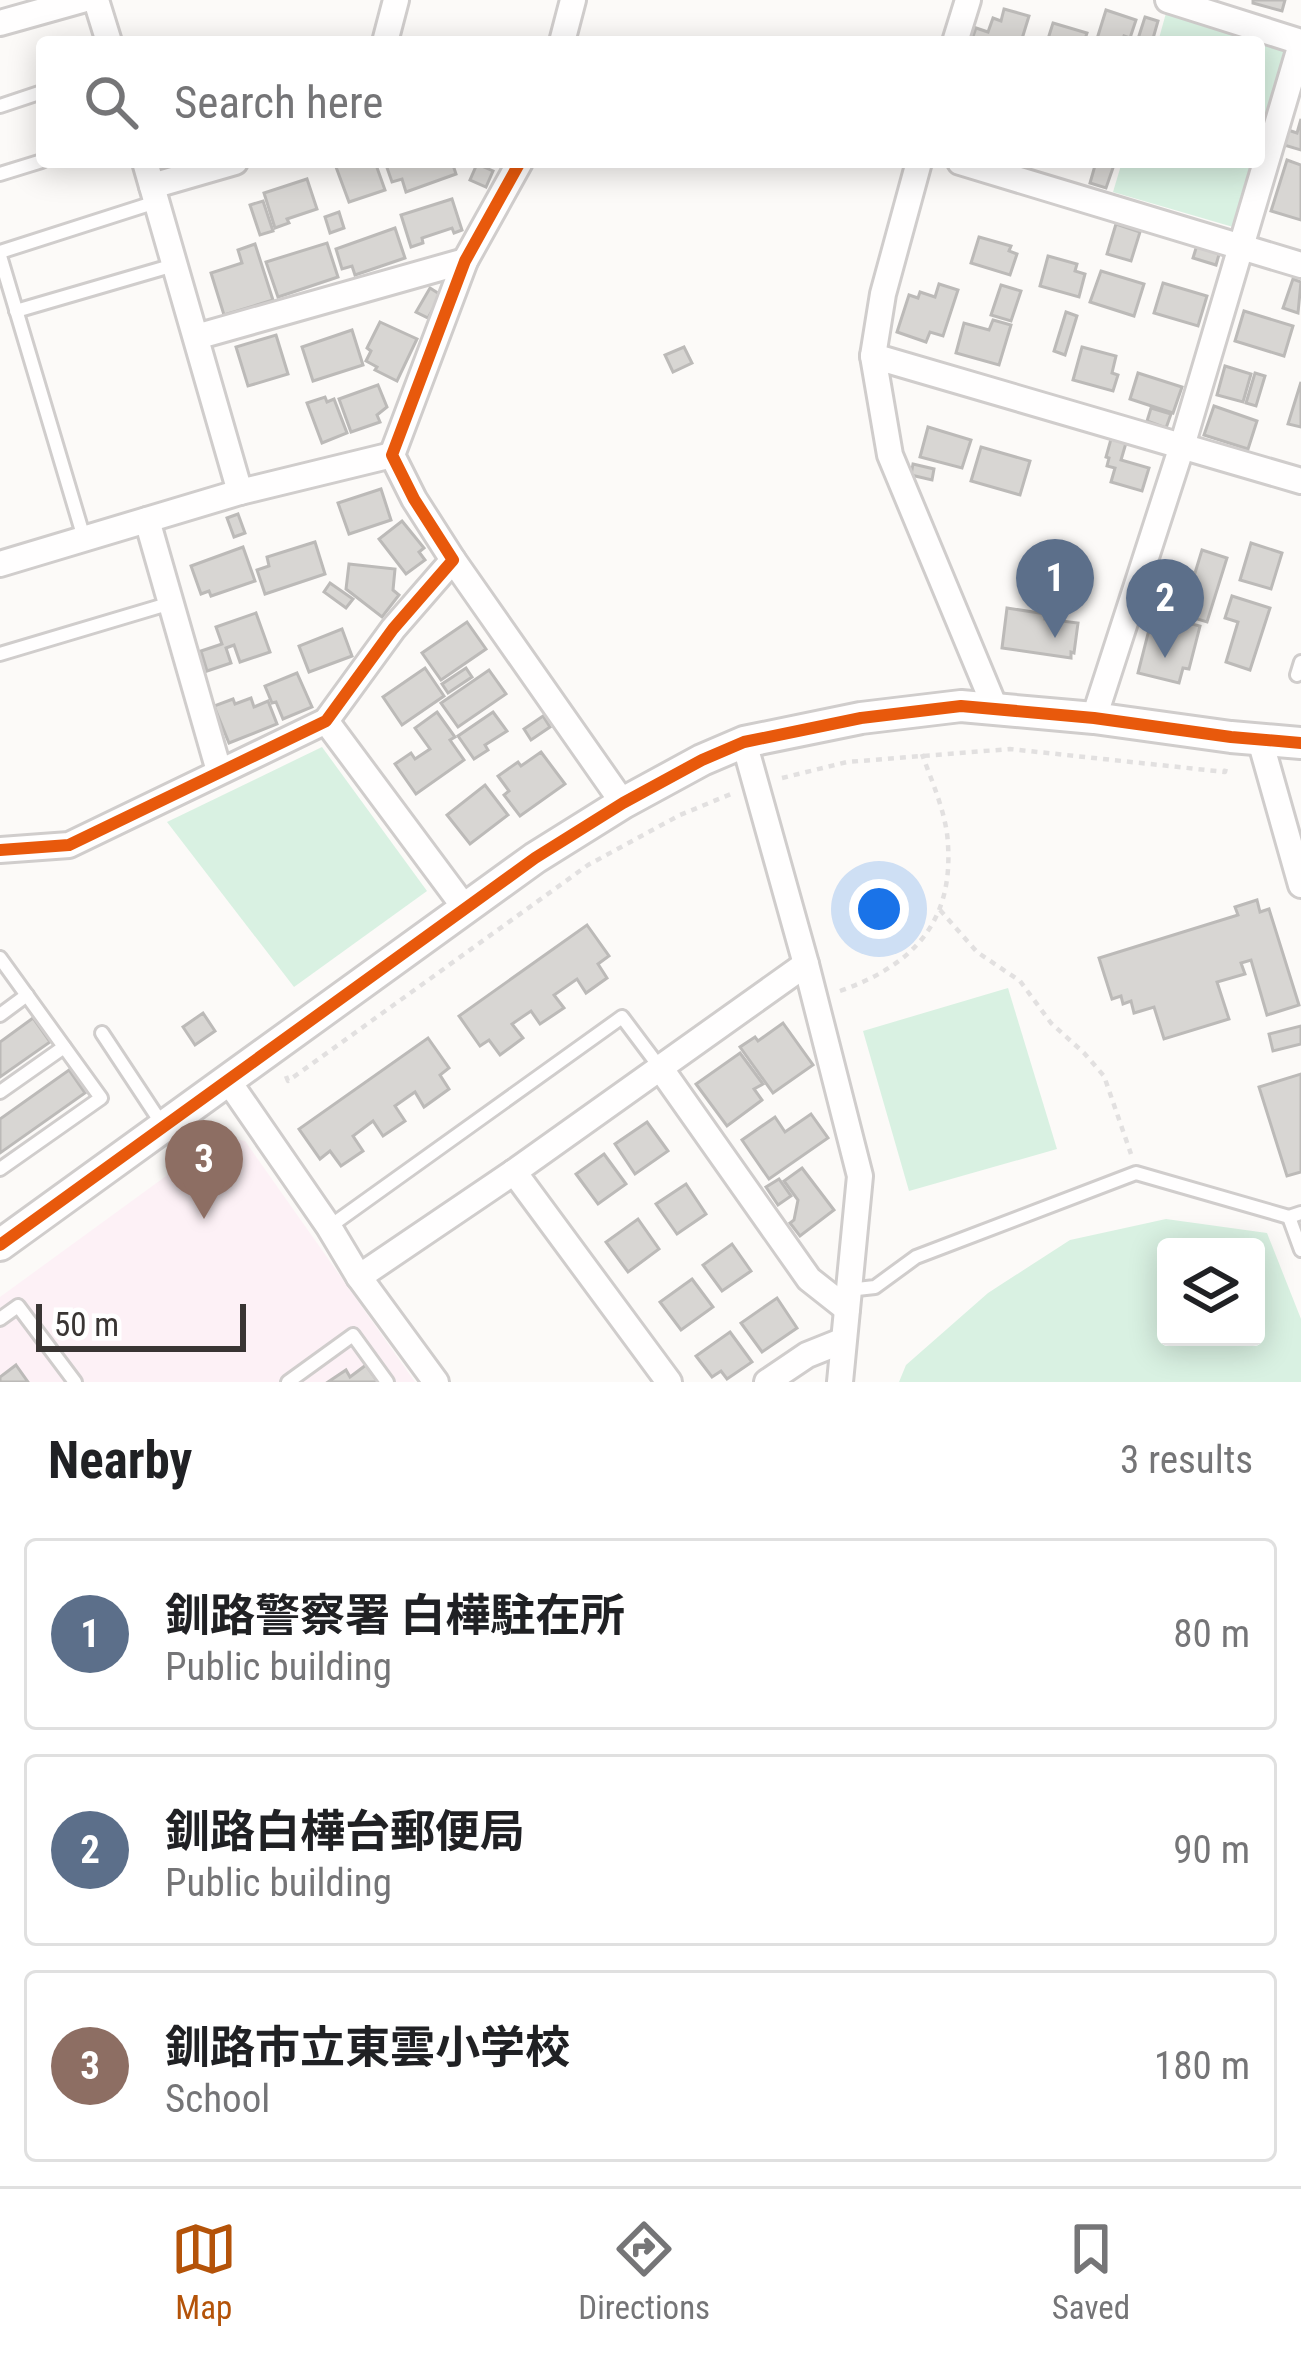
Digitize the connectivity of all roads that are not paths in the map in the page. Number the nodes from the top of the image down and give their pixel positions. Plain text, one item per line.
1 (82, 0) edge
2 (96, 0) edge
3 (396, 0) edge
4 (573, 0) edge
5 (968, 0) edge
6 (1168, 0) edge
7 (0, 22) edge
8 (107, 36) edge
9 (387, 36) edge
10 (564, 36) edge
11 (957, 36) edge
12 (1301, 43) edge
13 (36, 94) edge
14 (0, 106) edge
15 (36, 163) edge
16 (211, 168) edge
17 (517, 168) edge
18 (917, 168) edge
19 (980, 168) edge
20 (0, 174) edge
21 (151, 183) edge
22 (1242, 248) junction
23 (0, 254) edge
24 (465, 260) junction
25 (176, 265) junction
26 (1301, 265) edge
27 (16, 311) junction
28 (196, 337) junction
29 (873, 356) junction
30 (1182, 446) junction
31 (392, 455) junction
32 (1301, 481) edge
33 (239, 492) junction
34 (147, 520) junction
35 (85, 539) junction
36 (453, 560) junction
37 (0, 564) edge
38 (172, 603) junction
39 (0, 654) edge
40 (997, 710) junction
41 (1094, 718) junction
42 (326, 721) junction
43 (1246, 738) junction
44 (744, 742) junction
45 (1301, 743) edge
46 (219, 771) junction
47 (623, 803) junction
48 (0, 850) edge
49 (1301, 885) edge
50 (465, 908) junction
51 (0, 958) edge
52 (806, 964) junction
53 (27, 995) junction
54 (0, 1015) edge
55 (102, 1034) dead end
56 (64, 1047) junction
57 (661, 1069) junction
58 (229, 1082) junction
59 (0, 1092) edge
60 (164, 1127) junction
61 (0, 1169) edge
62 (514, 1172) junction
63 (1295, 1215) edge
64 (329, 1227) junction
65 (0, 1245) edge
66 (1301, 1250) edge
67 (359, 1277) junction
68 (848, 1299) junction
69 (0, 1319) edge
70 (842, 1341) junction
71 (75, 1382) edge
72 (288, 1382) edge
73 (387, 1382) edge
74 (436, 1382) edge
75 (669, 1382) edge
76 (766, 1382) edge
77 (840, 1382) edge

1 - 7 street
2 - 8 street
3 - 9 street
4 - 10 street
5 - 11 street
6 - 12 street
12 - 22 street
13 - 14 lane
15 - 20 lane
16 - 21 street
17 - 24 street
18 - 29 street
19 - 22 street
21 - 23 lane
21 - 25 street
22 - 26 street
22 - 30 street
23 - 27 lane
24 - 28 street
24 - 31 street
25 - 27 lane
25 - 28 street
27 - 35 lane
28 - 33 street
29 - 30 street
29 - 40 street
30 - 32 street
30 - 41 street
31 - 33 street
31 - 36 street
33 - 34 street
34 - 35 street
34 - 38 street
35 - 37 street
36 - 42 street
36 - 47 street
38 - 39 lane
38 - 46 street
40 - 41 street
40 - 44 street
41 - 43 street
42 - 46 street
42 - 50 street
43 - 45 street
43 - 49 street
44 - 47 street
44 - 52 street
46 - 48 street
47 - 50 street
50 - 58 street
51 - 53 lane
52 - 57 street
52 - 68 street
53 - 54 lane
53 - 56 lane
55 - 60 lane
56 - 59 lane
56 - 61 lane
57 - 62 street
57 - 64 lane
57 - 68 street
58 - 60 street
58 - 64 street
60 - 65 street
62 - 67 street
62 - 75 street
63 - 66 lane
63 - 68 lane
64 - 67 street
67 - 74 street
68 - 70 street
69 - 71 lane
70 - 76 street
70 - 77 street
72 - 73 lane

